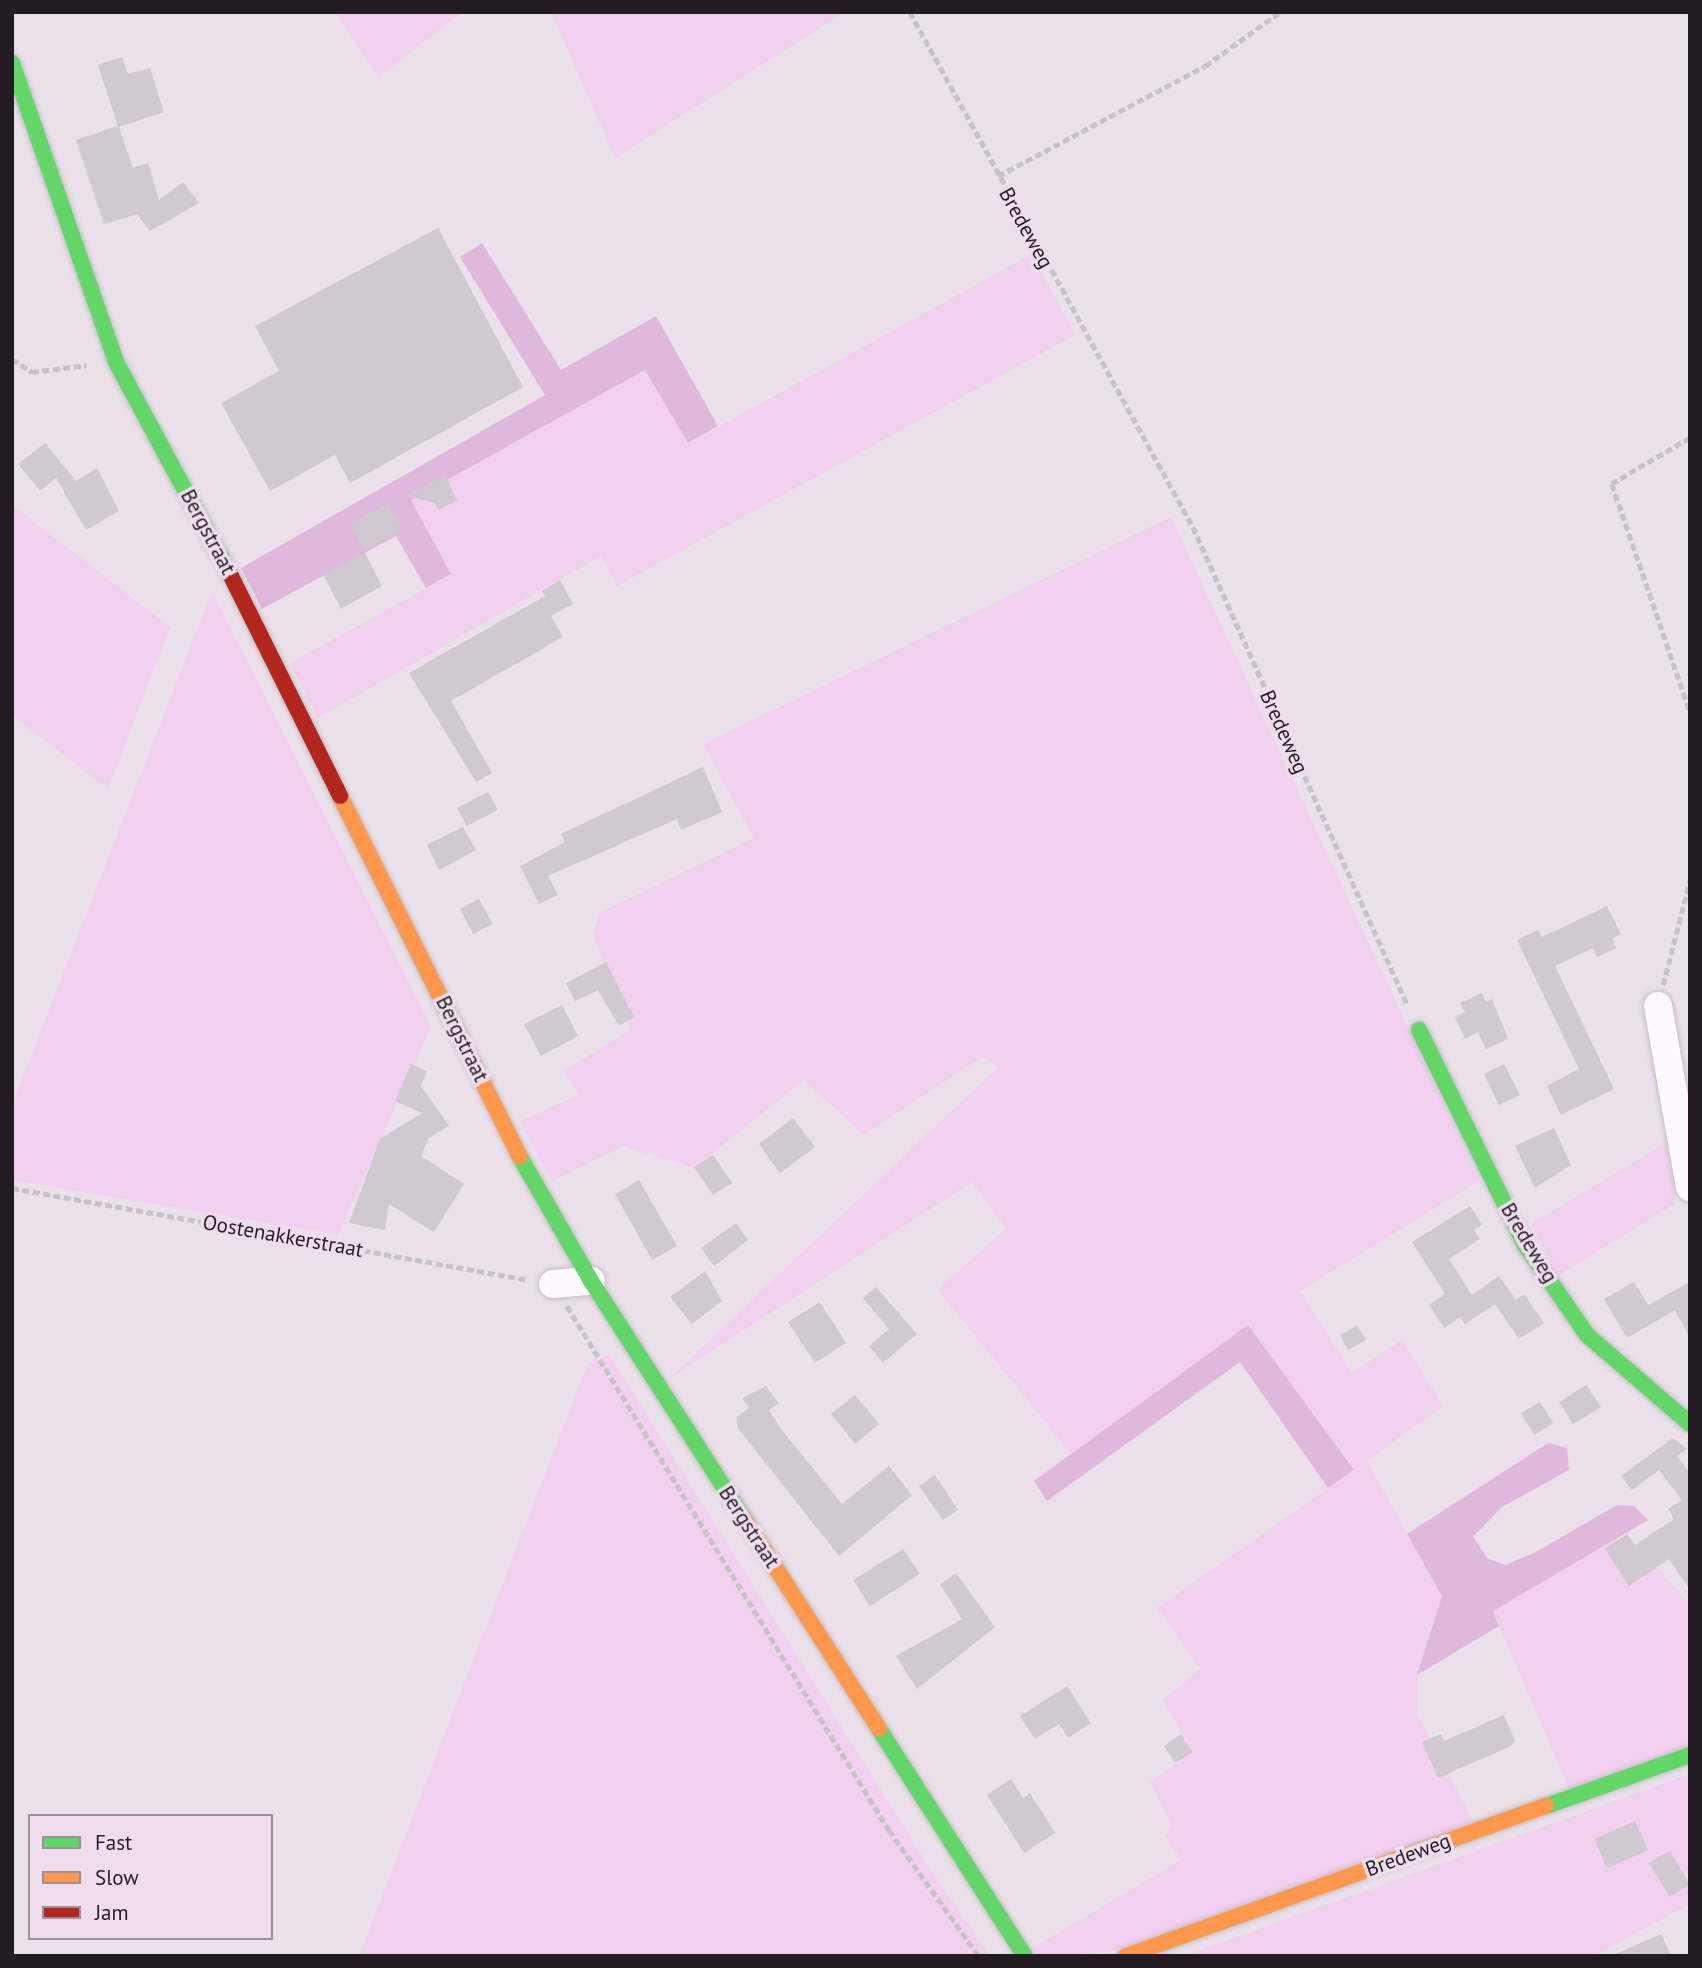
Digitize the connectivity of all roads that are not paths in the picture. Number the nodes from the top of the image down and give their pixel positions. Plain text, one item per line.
1 (12, 63) edge
2 (1658, 1006) road end
3 (1419, 1030) road end
4 (1690, 1187) edge
5 (590, 1281) junction
6 (553, 1284) road end
7 (1690, 1424) edge
8 (1690, 1755) edge
9 (1025, 1956) edge
10 (1126, 1956) edge

1 - 5 street, Bergstraat
2 - 4 street
3 - 7 street, Bredeweg
5 - 6 street
5 - 9 street, Bergstraat
8 - 10 street, Bredeweg

